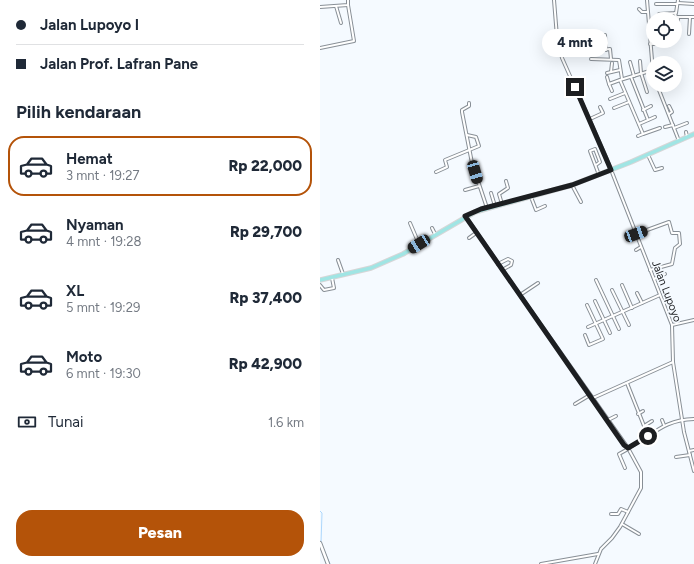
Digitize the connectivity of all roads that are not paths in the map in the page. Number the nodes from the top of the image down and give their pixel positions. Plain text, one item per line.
1 (348, 0) edge
2 (554, 0) edge
3 (647, 0) edge
4 (678, 2) edge
5 (656, 4) dead end
6 (694, 4) edge
7 (348, 5) junction
8 (336, 6) junction
9 (320, 7) edge
10 (639, 9) dead end
11 (647, 12) joint
12 (677, 12) edge
13 (690, 17) junction
14 (694, 17) edge
15 (682, 18) edge
16 (341, 23) dead end
17 (689, 34) dead end
18 (605, 35) dead end
19 (595, 36) dead end
20 (320, 48) edge
21 (596, 50) junction
22 (606, 50) junction
23 (592, 51) dead end
24 (591, 59) dead end
25 (611, 59) junction
26 (640, 60) dead end
27 (630, 62) dead end
28 (612, 63) dead end
29 (620, 70) junction
30 (611, 72) junction
31 (646, 72) edge
32 (607, 73) dead end
33 (641, 73) junction
34 (632, 76) junction
35 (607, 77) dead end
36 (621, 80) junction
37 (609, 84) junction
38 (646, 89) edge
39 (612, 91) dead end
40 (660, 92) edge
41 (625, 93) junction
42 (610, 99) dead end
43 (629, 102) junction
44 (469, 103) dead end
45 (651, 106) dead end
46 (669, 106) dead end
47 (600, 107) dead end
48 (614, 108) dead end
49 (643, 110) junction
50 (669, 114) junction
51 (655, 118) dead end
52 (590, 119) junction
53 (648, 120) junction
54 (687, 123) dead end
55 (639, 124) junction
56 (673, 125) junction
57 (665, 127) dead end
58 (660, 128) dead end
59 (674, 128) junction
60 (686, 132) dead end
61 (643, 134) junction
62 (694, 134) edge
63 (467, 135) junction
64 (638, 136) dead end
65 (688, 137) junction
66 (679, 141) junction
67 (469, 150) junction
68 (648, 155) junction
69 (596, 165) junction
70 (662, 168) dead end
71 (611, 170) junction
72 (436, 172) dead end
73 (599, 175) junction
74 (506, 181) dead end
75 (572, 185) junction
76 (479, 186) junction
77 (465, 190) dead end
78 (492, 193) dead end
79 (531, 197) junction
80 (581, 202) dead end
81 (502, 204) junction
82 (495, 206) junction
83 (545, 206) dead end
84 (487, 208) junction
85 (465, 216) junction
86 (410, 223) dead end
87 (432, 228) dead end
88 (476, 233) junction
89 (435, 234) junction
90 (636, 234) junction
91 (469, 238) dead end
92 (419, 244) junction
93 (641, 247) junction
94 (636, 250) dead end
95 (338, 260) dead end
96 (498, 264) junction
97 (502, 270) junction
98 (650, 270) junction
99 (665, 274) dead end
100 (343, 276) junction
101 (332, 278) junction
102 (654, 279) junction
103 (320, 280) edge
104 (596, 280) dead end
105 (538, 283) dead end
106 (320, 285) edge
107 (622, 285) dead end
108 (612, 290) dead end
109 (637, 293) dead end
110 (520, 295) junction
111 (660, 295) junction
112 (596, 301) dead end
113 (642, 303) junction
114 (587, 305) dead end
115 (632, 308) junction
116 (623, 312) junction
117 (613, 316) junction
118 (604, 320) junction
119 (694, 320) edge
120 (596, 324) junction
121 (629, 325) dead end
122 (672, 325) junction
123 (588, 327) dead end
124 (620, 329) dead end
125 (610, 333) dead end
126 (585, 335) dead end
127 (673, 362) junction
128 (627, 382) junction
129 (590, 395) junction
130 (593, 398) junction
131 (575, 404) dead end
132 (643, 411) dead end
133 (638, 414) junction
134 (616, 416) dead end
135 (608, 420) junction
136 (662, 420) dead end
137 (683, 420) junction
138 (694, 420) edge
139 (652, 421) dead end
140 (664, 425) junction
141 (644, 426) junction
142 (648, 436) junction
143 (628, 449) junction
144 (694, 450) edge
145 (689, 451) junction
146 (690, 455) junction
147 (676, 457) dead end
148 (625, 468) dead end
149 (694, 471) edge
150 (628, 512) junction
151 (611, 514) dead end
152 (622, 524) junction
153 (639, 534) dead end
154 (320, 543) edge
155 (598, 554) junction
156 (328, 564) edge
157 (541, 564) edge
158 (595, 564) edge

1 - 7 street
2 - 52 street, Jalan Lupoyo
3 - 11 street
4 - 5 street
4 - 6 street
4 - 12 street
7 - 8 street
7 - 20 street
8 - 9 street
8 - 16 street
10 - 11 street
13 - 14 street
13 - 15 street
13 - 17 street
18 - 22 street
19 - 21 street
21 - 22 street
21 - 23 street
22 - 25 street
24 - 25 street
25 - 29 street
26 - 33 street
27 - 34 street
28 - 30 street
29 - 30 street
29 - 36 street
30 - 32 street
31 - 33 street
33 - 34 street
33 - 38 street
34 - 36 street
34 - 49 street
35 - 37 street
36 - 37 street
36 - 41 street
37 - 39 street
40 - 50 street
41 - 42 street
41 - 43 street
43 - 48 street
43 - 55 street
44 - 63 street
45 - 49 street
46 - 50 street
47 - 52 street
49 - 53 street
50 - 56 street
51 - 53 street
52 - 71 street, Jalan Lupoyo
53 - 55 street
54 - 59 street
55 - 61 street
56 - 57 street
56 - 59 street
58 - 61 street
59 - 66 street
60 - 65 street
61 - 64 street
62 - 65 main road
63 - 67 street
63 - 67 street
65 - 66 main road
66 - 68 main road
67 - 72 street
67 - 76 street
68 - 70 street
68 - 71 main road
69 - 69 street
69 - 73 street
71 - 73 main road
71 - 90 street, Jalan Lupoyo
73 - 75 main road
74 - 81 street
75 - 79 main road
75 - 80 street
76 - 77 street
76 - 84 street
78 - 82 street
79 - 81 main road
79 - 83 street
81 - 82 main road
82 - 84 main road
84 - 85 main road
85 - 88 street
85 - 89 main road
86 - 92 street
87 - 89 street
88 - 91 street
88 - 96 street
89 - 92 main road
90 - 93 street, Jalan Lupoyo
90 - 98 street
92 - 100 main road
93 - 94 street
93 - 98 street, Jalan Lupoyo
95 - 100 street
96 - 97 street
96 - 97 street
97 - 110 street
98 - 102 street, Jalan Lupoyo
99 - 102 street
100 - 101 main road
101 - 103 main road
101 - 106 street
102 - 111 street, Jalan Lupoyo
104 - 117 street
105 - 110 street
107 - 115 street
108 - 116 street
109 - 113 street
110 - 129 street
111 - 113 street
111 - 122 street, Jalan Lupoyo
112 - 118 street
113 - 115 street
114 - 120 street
115 - 116 street
116 - 117 street
116 - 121 street
117 - 118 street
117 - 124 street
118 - 120 street
118 - 125 street
119 - 122 street
120 - 123 street
120 - 126 street
122 - 127 street, Jalan Lupoyo
127 - 128 street
127 - 137 street, Jalan Lupoyo
128 - 130 street
128 - 133 street
129 - 130 street
129 - 131 street
130 - 135 street
132 - 133 street
133 - 141 street
134 - 135 street
135 - 143 street
136 - 140 street
137 - 138 street
137 - 140 street
137 - 145 street, Jalan Lupoyo
139 - 141 street
140 - 142 street
141 - 142 street
142 - 143 street
143 - 148 street
143 - 150 street
144 - 145 street
145 - 146 street, Jalan Lupoyo
146 - 147 street
146 - 149 street, Jalan Lupoyo
150 - 151 street
150 - 152 street
152 - 153 street
152 - 155 street
154 - 156 street
155 - 157 street
155 - 158 street

